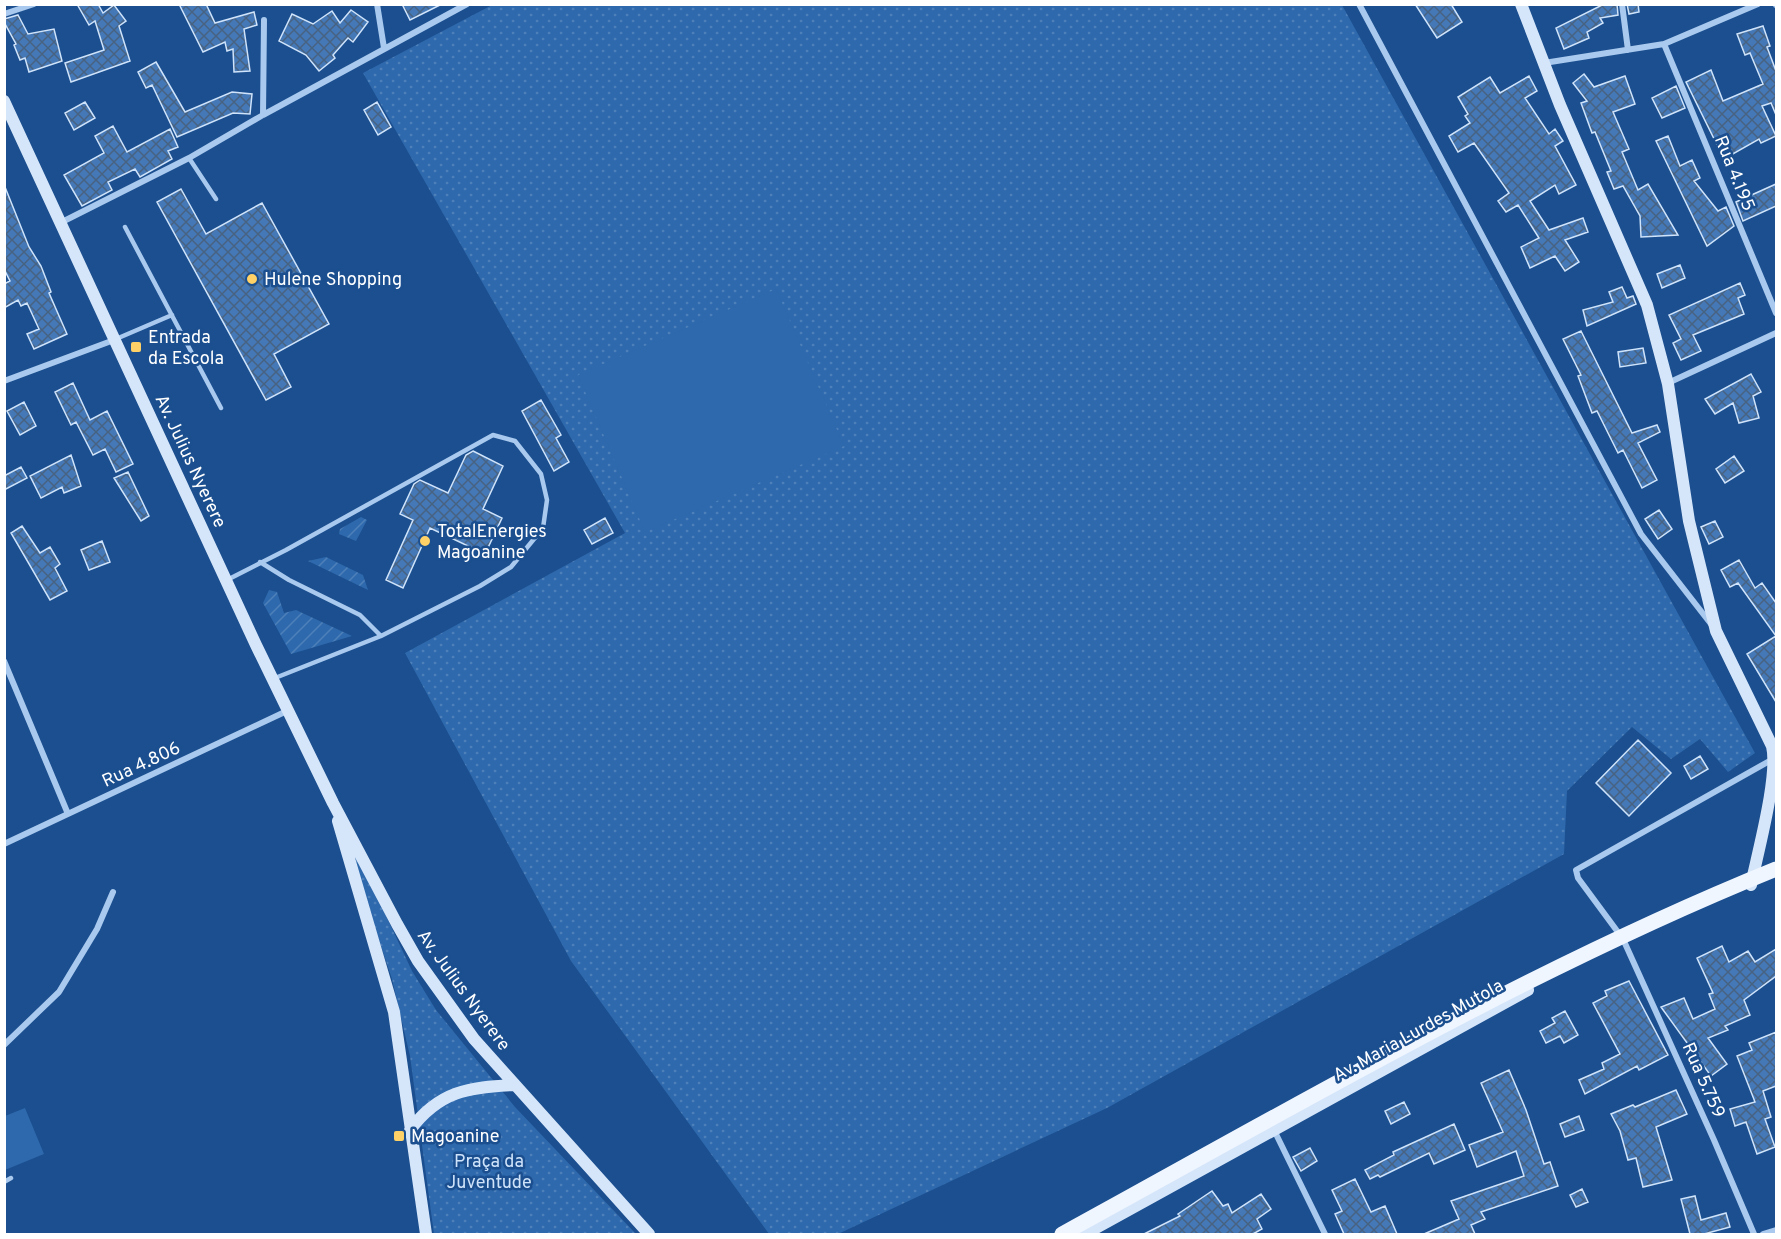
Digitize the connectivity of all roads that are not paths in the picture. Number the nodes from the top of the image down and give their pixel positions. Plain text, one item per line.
1 (34, 4) edge
2 (377, 4) edge
3 (467, 4) edge
4 (1359, 4) edge
5 (1521, 4) edge
6 (1622, 4) edge
7 (1758, 4) edge
8 (4, 14) edge
9 (264, 20) dead end
10 (1664, 44) junction
11 (384, 48) junction
12 (1628, 50) junction
13 (1544, 63) junction
14 (4, 101) edge
15 (263, 115) junction
16 (189, 158) junction
17 (216, 199) dead end
18 (62, 222) junction
19 (125, 227) dead end
20 (1776, 313) edge
21 (172, 315) junction
22 (1776, 333) edge
23 (114, 340) junction
24 (4, 381) edge
25 (1668, 384) junction
26 (221, 408) dead end
27 (261, 562) junction
28 (227, 580) junction
29 (1716, 631) junction
30 (381, 636) junction
31 (4, 661) edge
32 (273, 678) junction
33 (289, 710) junction
34 (1776, 758) edge
35 (333, 803) junction
36 (68, 814) junction
37 (4, 844) edge
38 (1776, 869) edge
39 (1776, 874) edge
40 (1751, 885) junction
41 (113, 892) dead end
42 (1623, 939) junction
43 (4, 1045) edge
44 (514, 1085) junction
45 (410, 1130) junction
46 (1274, 1130) junction
47 (11, 1178) dead end
48 (4, 1182) edge
49 (637, 1218) junction
50 (1776, 1230) edge
51 (426, 1234) edge
52 (649, 1234) edge
53 (656, 1234) edge
54 (1062, 1234) edge
55 (1085, 1234) edge
56 (1325, 1234) edge
57 (1754, 1234) edge
58 (1763, 1234) edge

1 - 8 street
2 - 11 street
3 - 11 street
4 - 29 street
5 - 13 main road
6 - 12 street
7 - 10 street
9 - 15 street
10 - 12 street
10 - 20 street, Rua 4.195
11 - 15 street
12 - 13 street
13 - 25 main road
14 - 18 main road, Av. Julius Nyerere
15 - 16 street
16 - 17 lane
16 - 18 street
18 - 23 main road, Av. Julius Nyerere
19 - 21 lane
21 - 23 lane
21 - 26 lane
22 - 25 street
23 - 24 street
23 - 28 main road, Av. Julius Nyerere
25 - 29 main road
27 - 28 lane
27 - 30 lane
27 - 30 lane
28 - 32 main road, Av. Julius Nyerere
29 - 34 main road
30 - 32 lane
31 - 36 street
32 - 33 main road, Av. Julius Nyerere
33 - 35 main road, Av. Julius Nyerere
33 - 36 street, Rua 4.806
34 - 40 main road
34 - 42 street, Rua 5.759
35 - 44 main road, Av. Julius Nyerere
35 - 45 main road, Av. Julius Nyerere
36 - 37 street, Rua 4.806
38 - 54 main road
39 - 40 main road, Av. Maria Lurdes Mutola
40 - 42 main road, Av. Maria Lurdes Mutola
41 - 43 street
42 - 46 main road, Av. Maria Lurdes Mutola
42 - 57 street, Rua 5.759
44 - 45 main road
44 - 49 main road, Av. Julius Nyerere
45 - 51 main road, Av. Julius Nyerere
46 - 55 main road, Av. Maria Lurdes Mutola
46 - 56 street
47 - 48 lane
49 - 52 main road
49 - 53 main road
50 - 58 street

